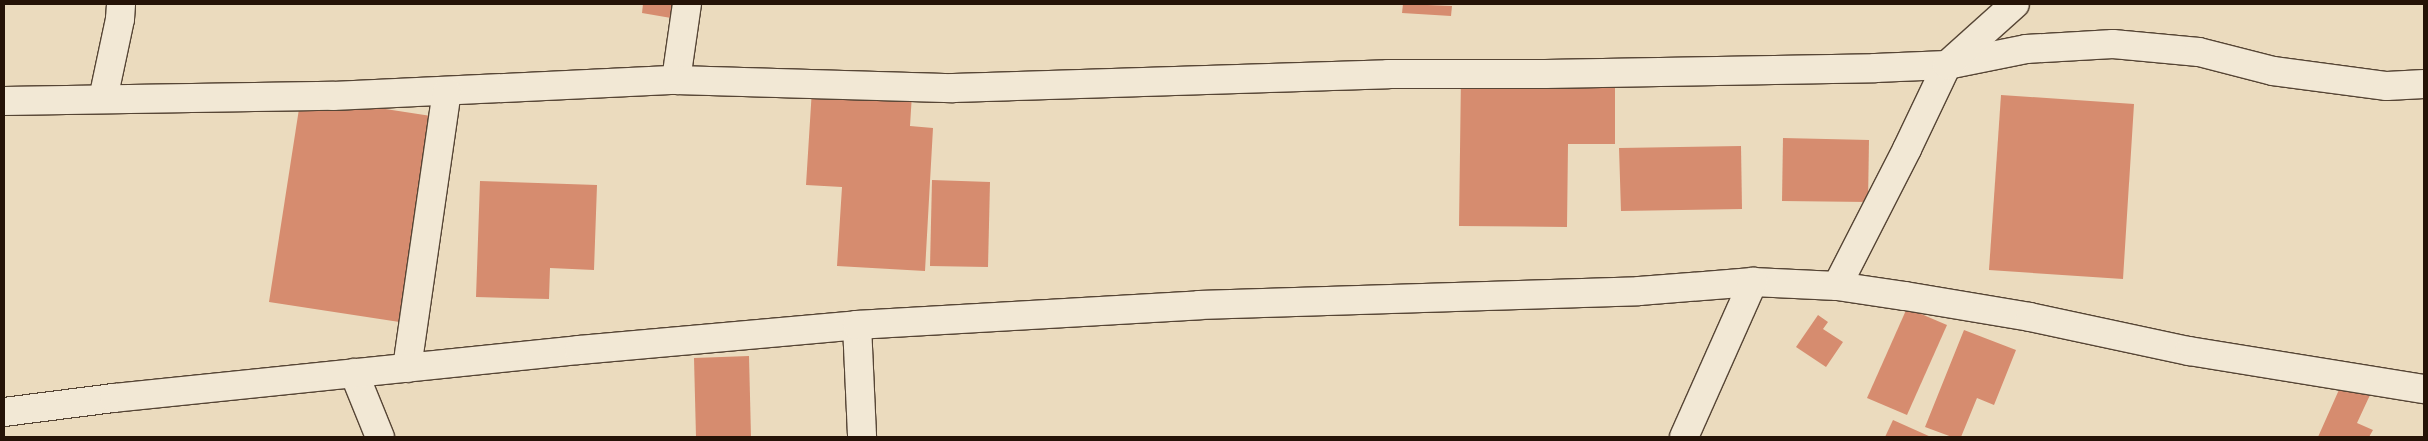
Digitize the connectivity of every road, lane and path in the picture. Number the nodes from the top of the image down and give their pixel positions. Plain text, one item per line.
1 (121, 4) edge
2 (687, 4) edge
3 (2015, 4) edge
4 (1947, 66) junction
5 (676, 80) junction
6 (2424, 84) edge
7 (447, 92) junction
8 (103, 99) junction
9 (4, 101) edge
10 (1753, 282) junction
11 (1837, 286) junction
12 (857, 325) junction
13 (407, 368) junction
14 (354, 373) junction
15 (2424, 389) edge
16 (4, 412) edge
17 (380, 437) edge
18 (862, 437) edge
19 (1684, 437) edge

1 - 8 street
2 - 5 street
3 - 4 street
4 - 5 street
4 - 6 street
4 - 11 street
5 - 7 street
7 - 8 street
7 - 13 street
8 - 9 street
10 - 11 street
10 - 12 street
10 - 19 street
11 - 15 street
12 - 13 street
12 - 18 street
13 - 14 street
14 - 16 street
14 - 17 street

